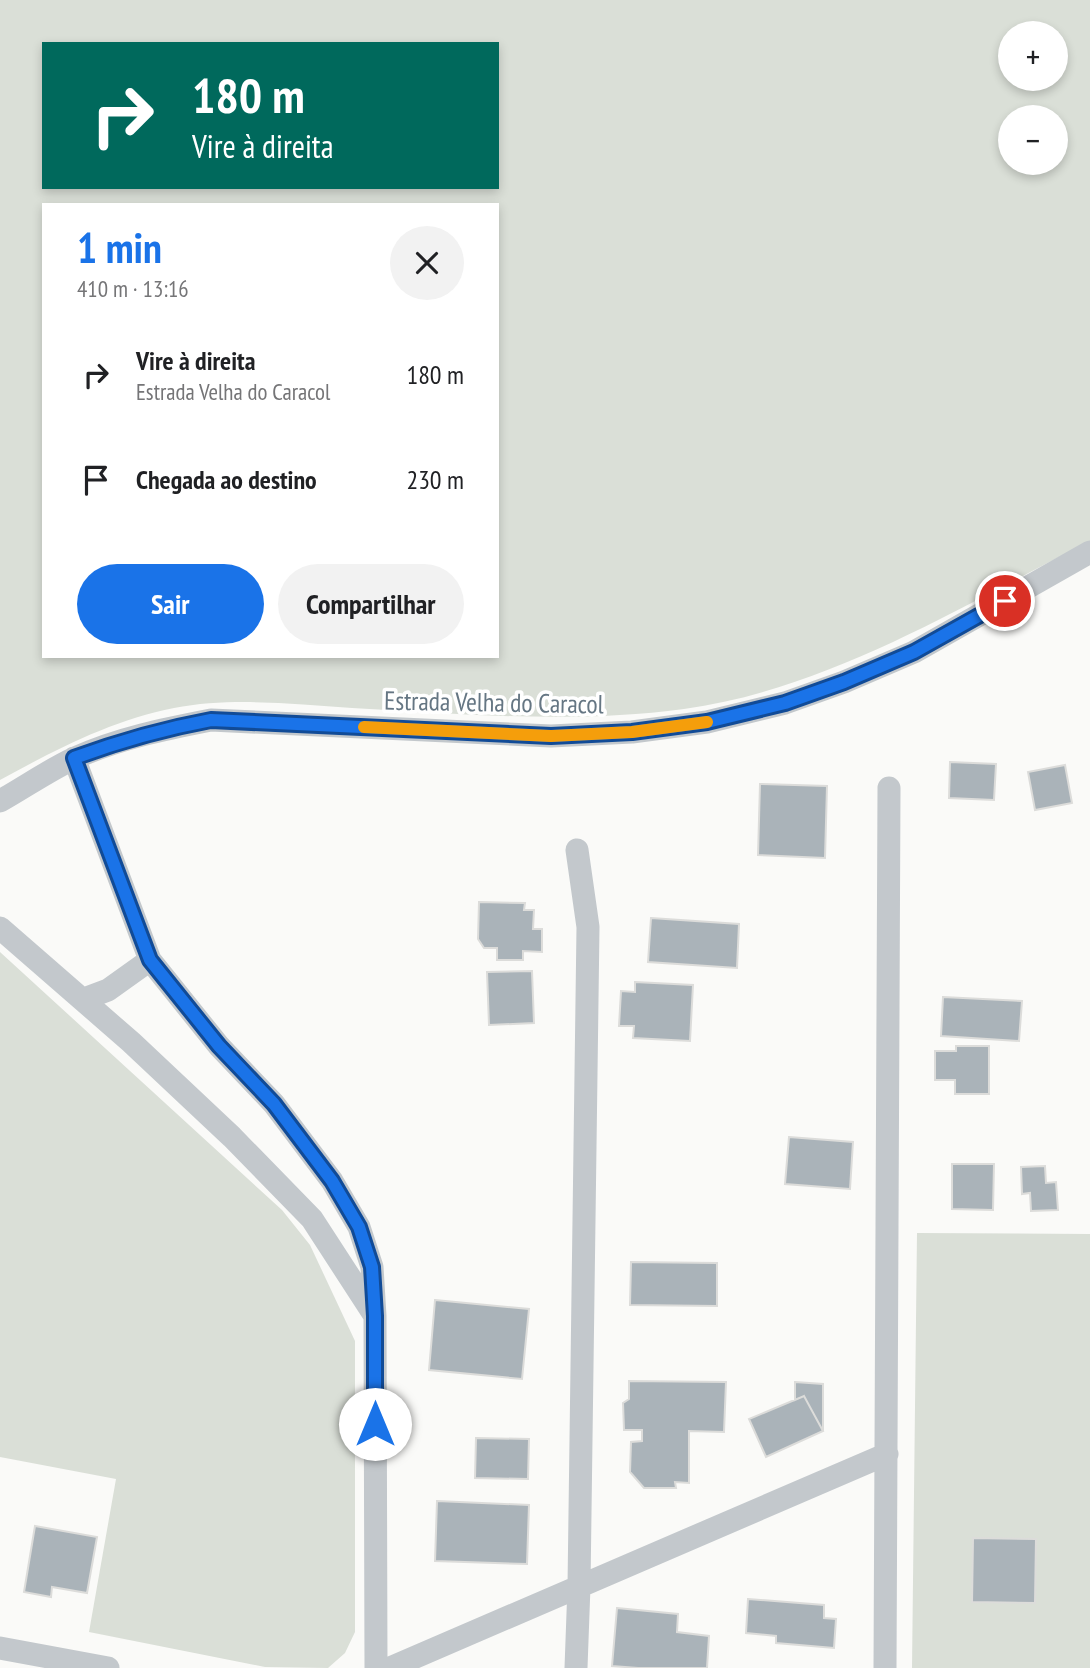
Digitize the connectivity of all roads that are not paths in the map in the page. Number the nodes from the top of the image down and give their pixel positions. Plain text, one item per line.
1 (1090, 552) edge
2 (74, 758) junction
3 (889, 789) dead end
4 (0, 801) edge
5 (577, 850) dead end
6 (0, 928) edge
7 (150, 960) junction
8 (84, 999) junction
9 (375, 1316) junction
10 (887, 1454) junction
11 (579, 1586) junction
12 (0, 1648) edge
13 (108, 1668) edge
14 (376, 1668) edge
15 (390, 1668) edge
16 (576, 1668) edge
17 (886, 1668) edge

1 - 2 street, Estrada Velha do Caracol
2 - 4 street, Estrada Velha do Caracol
2 - 7 street
3 - 10 street
5 - 11 street
6 - 8 street
7 - 8 street
7 - 9 street
8 - 9 street
9 - 14 street
10 - 11 street
10 - 17 street
11 - 15 street
11 - 16 street
12 - 13 street

